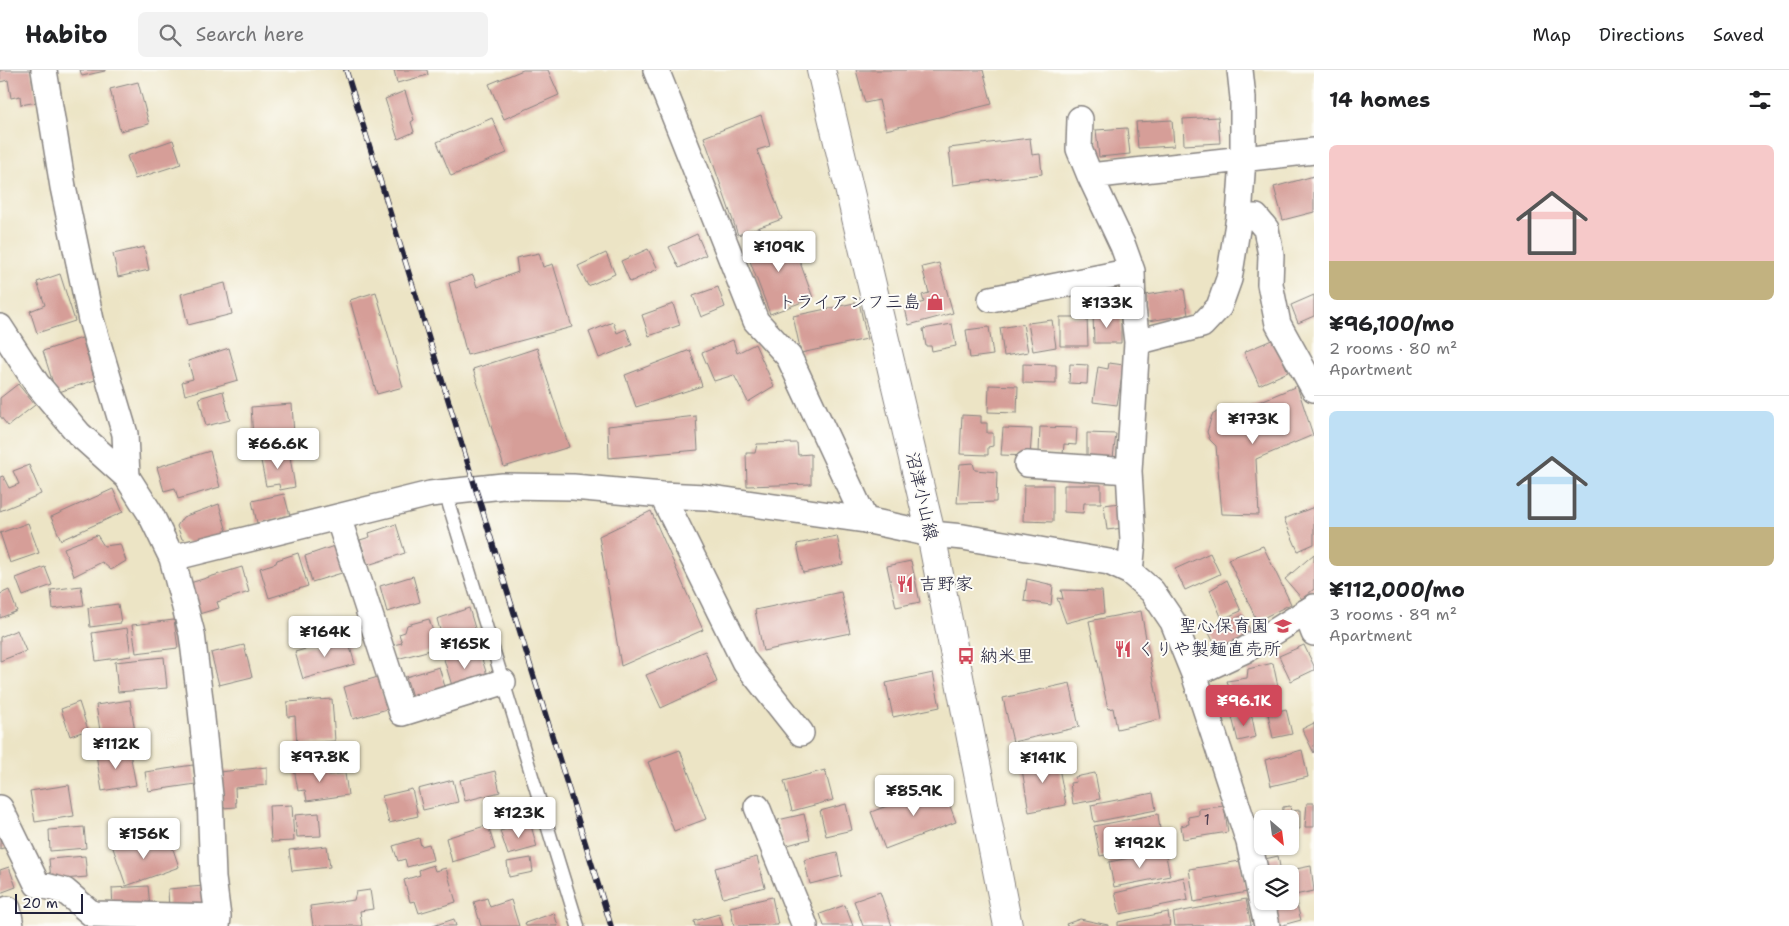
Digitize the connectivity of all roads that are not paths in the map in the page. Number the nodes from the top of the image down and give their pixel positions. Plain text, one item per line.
1 (44, 70) edge
2 (656, 70) edge
3 (821, 70) edge
4 (1240, 70) edge
5 (1080, 119) dead end
6 (1314, 151) edge
7 (1243, 159) junction
8 (1090, 176) junction
9 (1238, 217) junction
10 (1132, 271) junction
11 (991, 299) dead end
12 (0, 327) edge
13 (1137, 342) junction
14 (1314, 389) edge
15 (1027, 464) dead end
16 (1129, 472) junction
17 (127, 477) junction
18 (445, 492) junction
19 (662, 495) junction
20 (338, 517) junction
21 (865, 520) junction
22 (931, 534) junction
23 (172, 558) junction
24 (1130, 572) junction
25 (1311, 617) edge
26 (1194, 674) junction
27 (503, 682) junction
28 (801, 733) dead end
29 (757, 807) dead end
30 (0, 808) edge
31 (217, 921) edge
32 (578, 926) edge
33 (805, 926) edge
34 (1008, 926) edge
35 (1267, 926) edge

1 - 17 street
2 - 21 street
3 - 22 main road, 沼津小山線
4 - 7 street
5 - 8 street
6 - 7 street
7 - 8 street
7 - 9 street
8 - 10 street
9 - 13 street
9 - 14 street
10 - 11 street
10 - 13 street
12 - 17 street
13 - 16 street
15 - 16 street
16 - 24 street
17 - 23 street
18 - 19 street
18 - 20 street
18 - 27 lane
19 - 21 street
19 - 28 street
20 - 23 street
20 - 27 street
21 - 22 street
22 - 24 street
22 - 34 main road, 沼津小山線
23 - 31 street
24 - 26 street
25 - 26 street
26 - 35 street
27 - 32 lane
29 - 33 street
30 - 31 street

